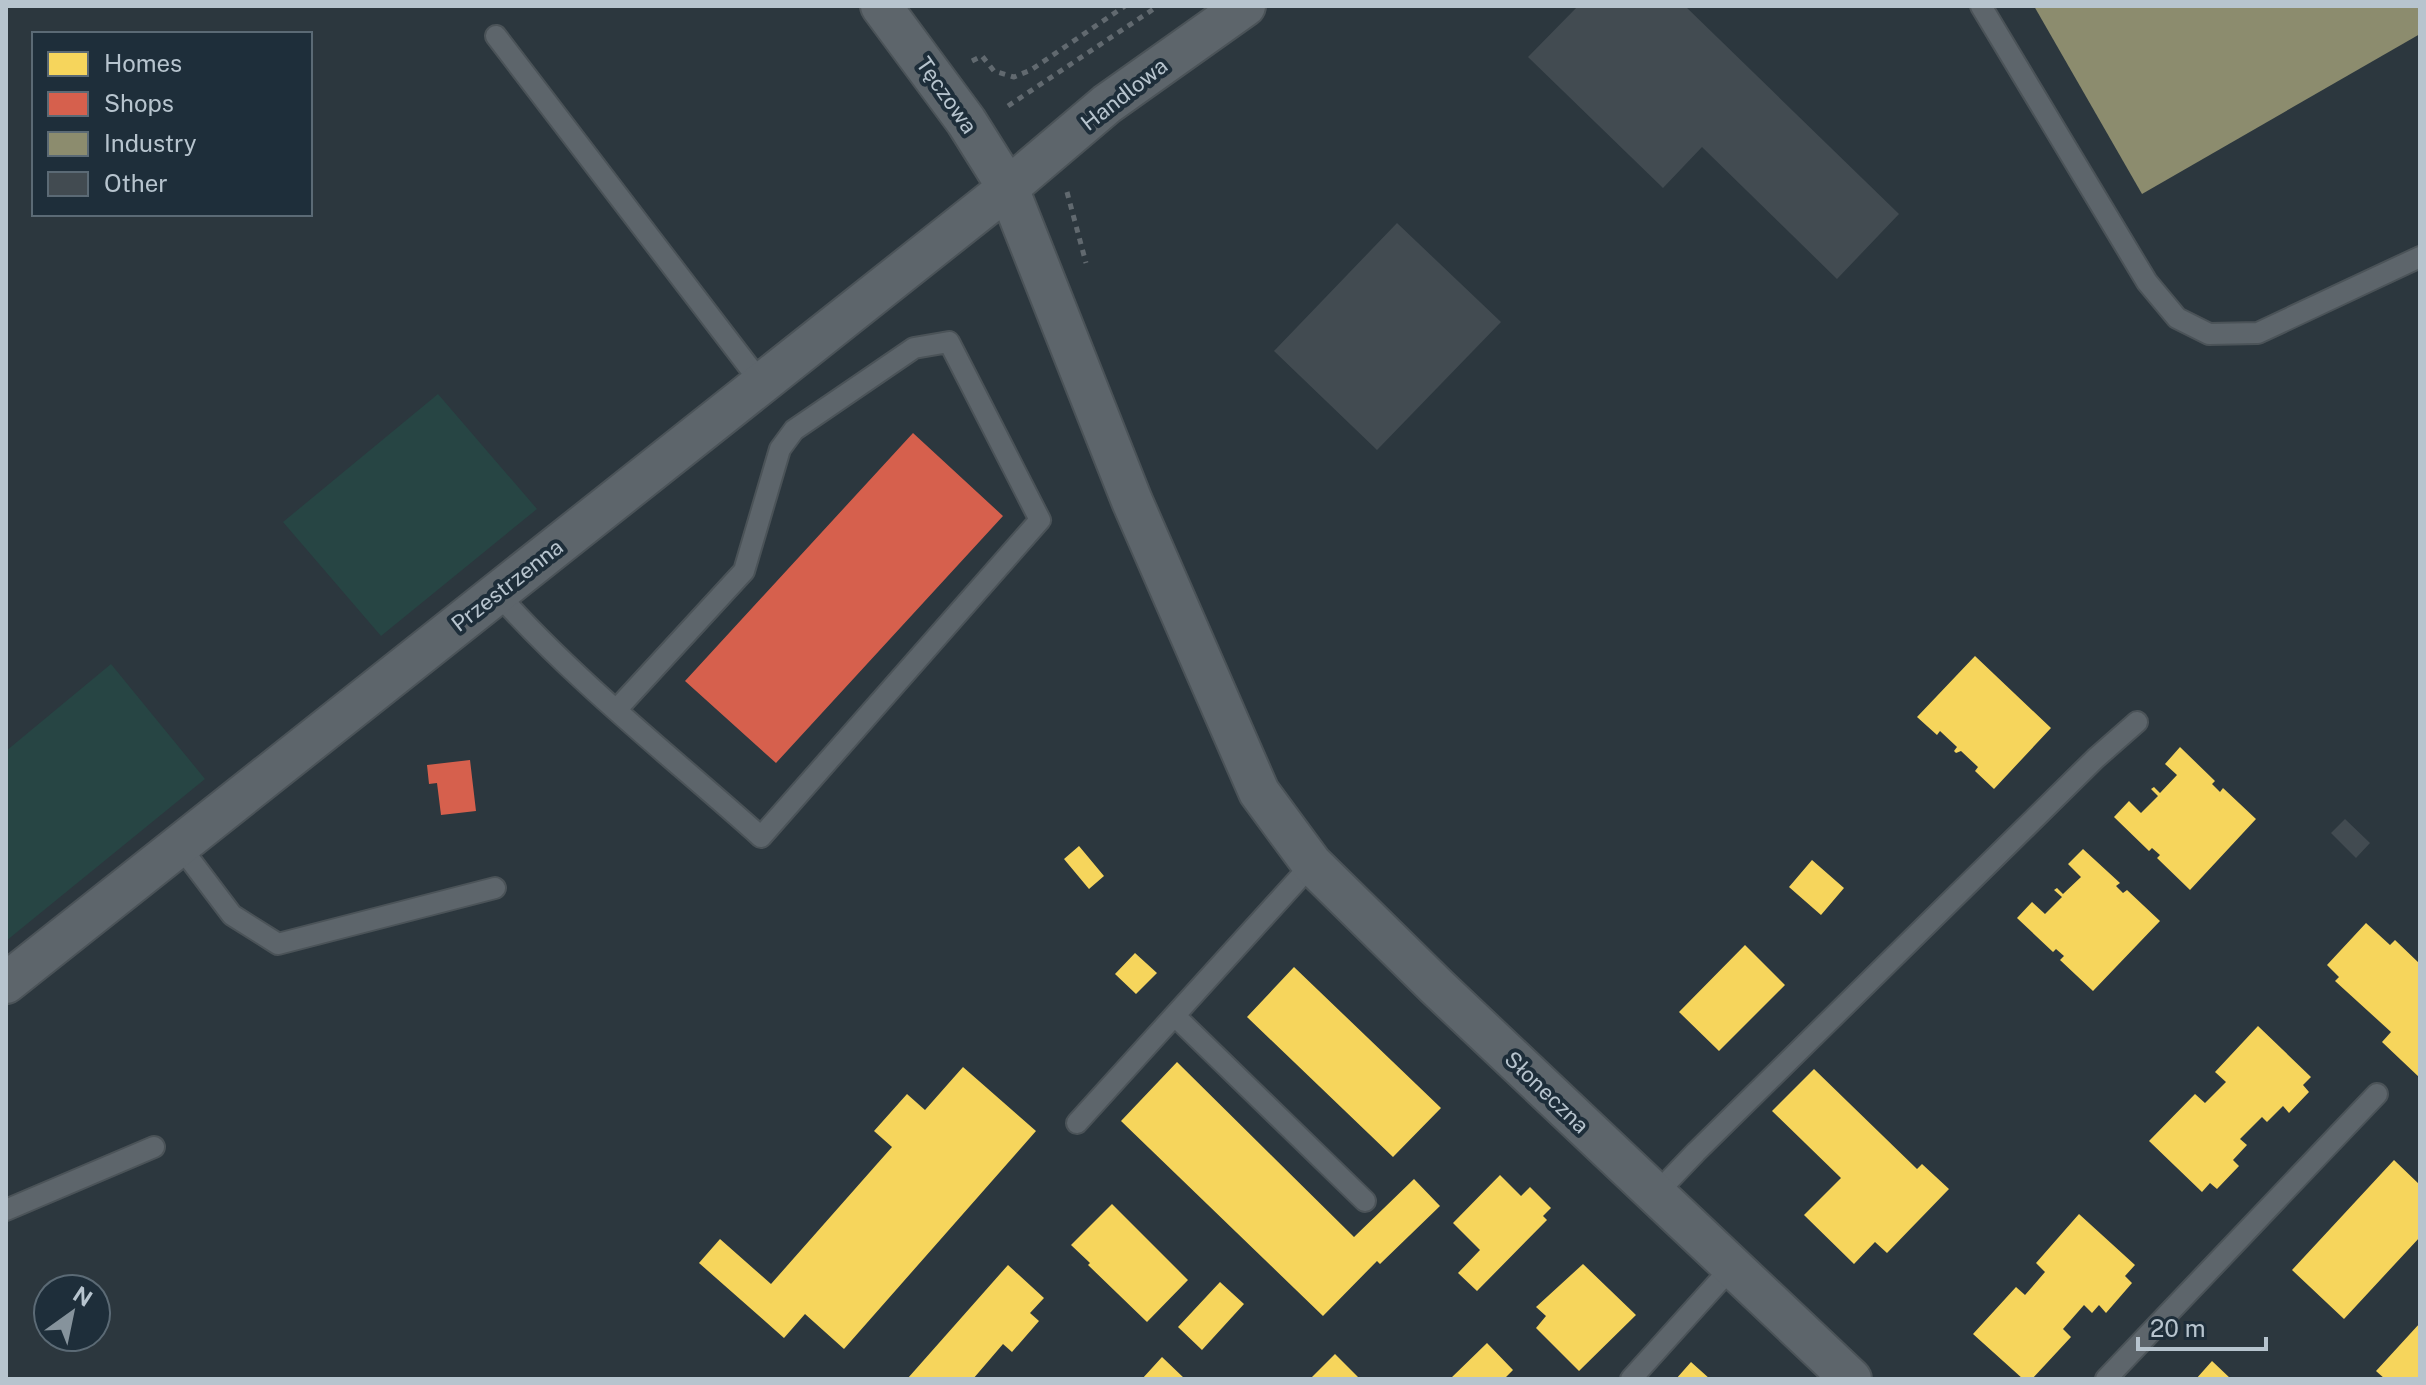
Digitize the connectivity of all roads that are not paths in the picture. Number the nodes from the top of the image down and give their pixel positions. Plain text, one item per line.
1 (881, 6) edge
2 (1245, 6) edge
3 (1981, 6) edge
4 (496, 36) dead end
5 (1008, 188) junction
6 (2420, 257) edge
7 (762, 384) junction
8 (497, 593) junction
9 (617, 709) junction
10 (2137, 722) dead end
11 (1259, 792) joint
12 (179, 845) junction
13 (1312, 864) junction
14 (495, 888) dead end
15 (6, 983) edge
16 (1175, 1016) junction
17 (2377, 1094) dead end
18 (1077, 1123) dead end
19 (154, 1147) dead end
20 (1655, 1195) junction
21 (1365, 1201) dead end
22 (6, 1210) edge
23 (1732, 1267) junction
24 (1631, 1379) edge
25 (1851, 1379) edge
26 (2106, 1379) edge

1 - 5 street, Tęczowa
2 - 5 street, Handlowa
3 - 6 lane
4 - 7 lane
5 - 7 street, Przestrzenna
5 - 11 street, Tęczowa
7 - 8 street, Przestrzenna
8 - 9 lane
8 - 12 street, Przestrzenna
9 - 9 lane
10 - 20 lane
11 - 13 street, Słoneczna
12 - 14 lane
12 - 15 street, Przestrzenna
13 - 16 lane
13 - 20 street, Słoneczna
16 - 18 lane
16 - 21 lane
17 - 26 lane
19 - 22 lane
20 - 23 street, Słoneczna
23 - 24 lane
23 - 25 street, Słoneczna

